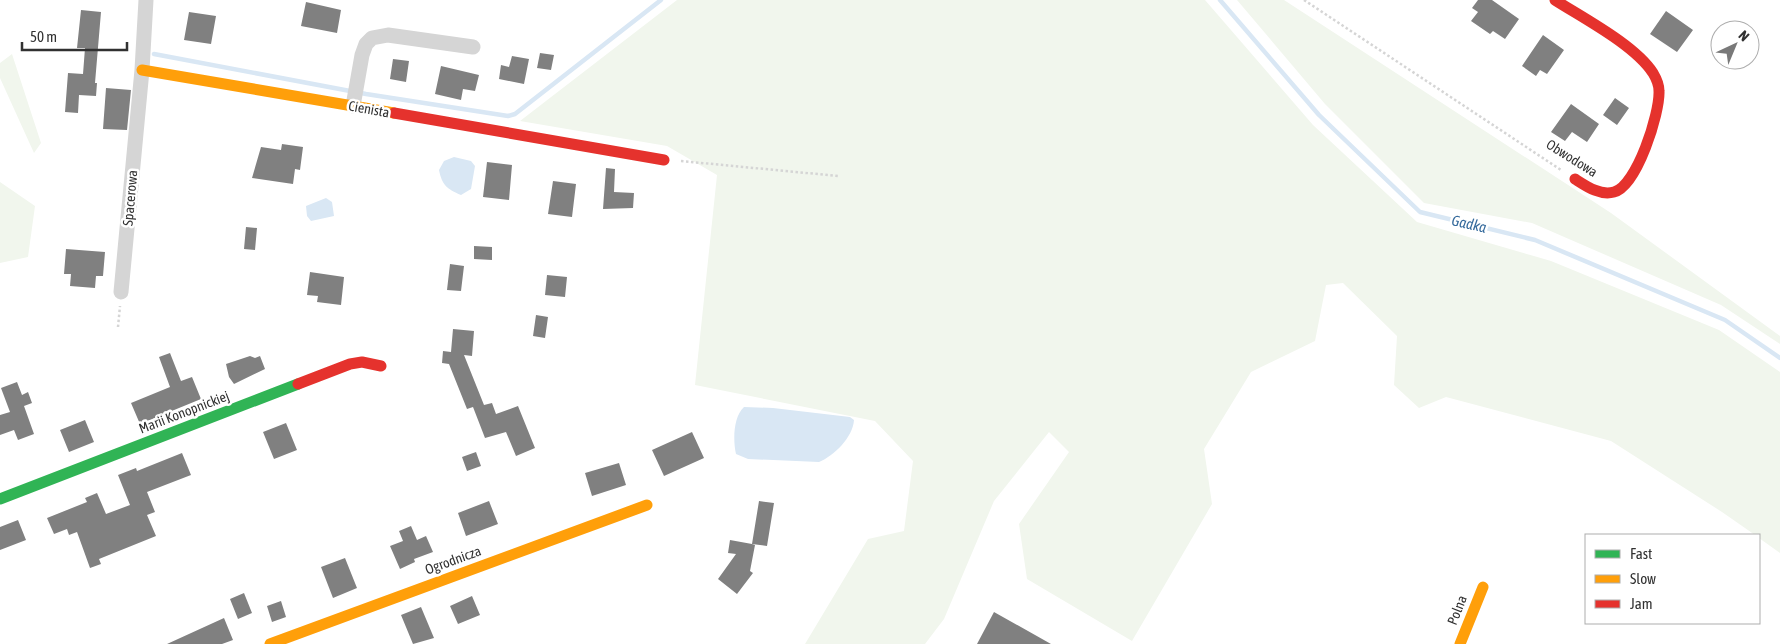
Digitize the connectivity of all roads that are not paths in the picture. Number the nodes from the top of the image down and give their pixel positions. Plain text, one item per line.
1 (146, 0) edge
2 (1555, 0) edge
3 (473, 47) dead end
4 (142, 70) junction
5 (353, 106) junction
6 (664, 160) road end
7 (1575, 179) road end
8 (121, 292) road end
9 (381, 366) dead end
10 (0, 499) edge
11 (647, 506) dead end
12 (1483, 587) dead end
13 (270, 644) edge
14 (1460, 644) edge

1 - 4 street
2 - 7 street, Obwodowa
3 - 5 street
4 - 5 street, Cienista
4 - 8 street, Spacerowa
5 - 6 street, Cienista
9 - 10 street, Marii Konopnickiej
11 - 13 street, Ogrodnicza
12 - 14 street, Polna

